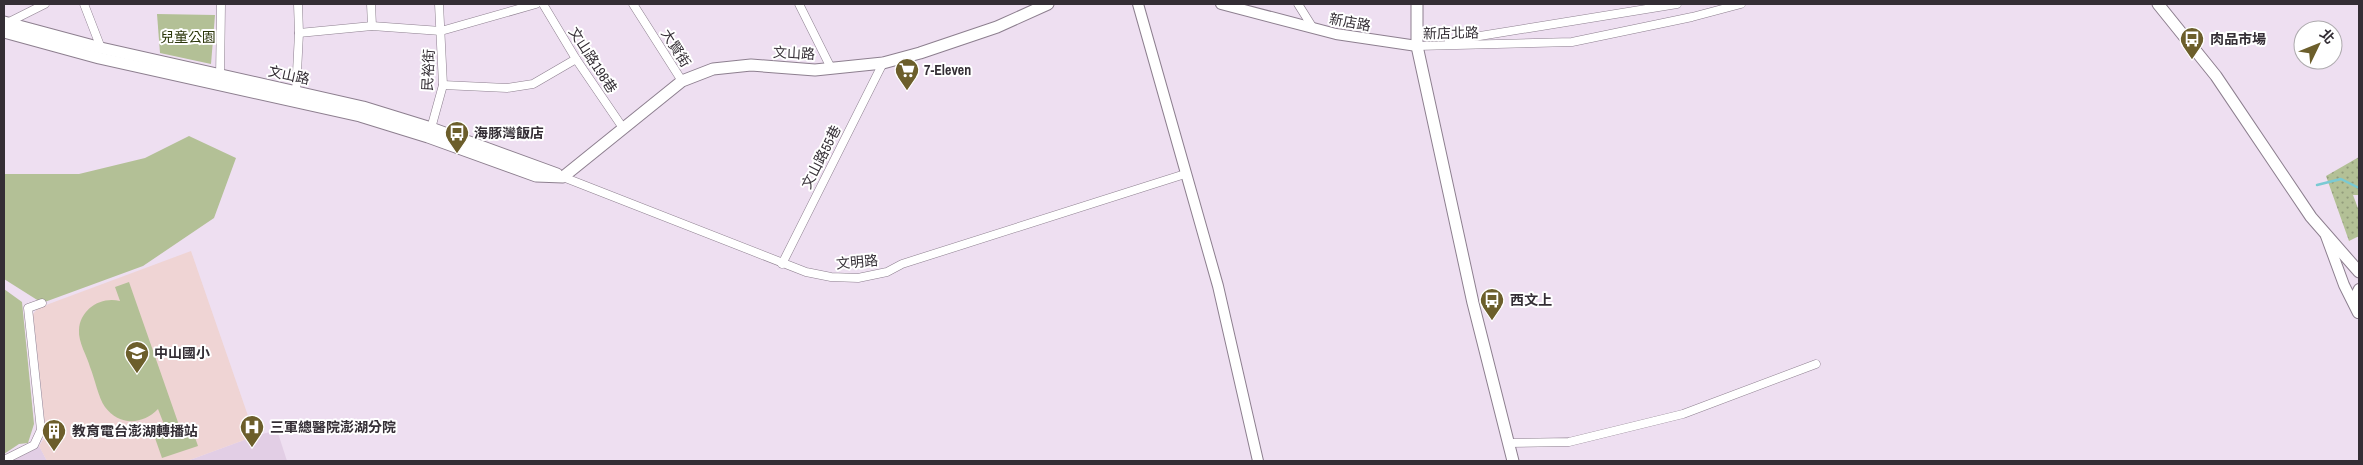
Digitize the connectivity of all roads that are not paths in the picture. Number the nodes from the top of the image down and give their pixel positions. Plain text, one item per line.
1 (45, 4) edge
2 (84, 4) edge
3 (221, 4) edge
4 (298, 4) edge
5 (371, 4) edge
6 (439, 4) edge
7 (536, 4) edge
8 (543, 4) edge
9 (633, 4) edge
10 (799, 4) edge
11 (1048, 4) edge
12 (1138, 4) edge
13 (1221, 4) edge
14 (1298, 4) edge
15 (1417, 4) edge
16 (1677, 4) edge
17 (1741, 4) edge
18 (2158, 4) edge
19 (5, 25) edge
20 (372, 26) junction
21 (1313, 28) junction
22 (441, 31) junction
23 (299, 33) junction
24 (1417, 46) junction
25 (100, 53) junction
26 (576, 59) junction
27 (883, 63) junction
28 (831, 68) junction
29 (220, 80) junction
30 (682, 81) junction
31 (443, 85) junction
32 (296, 92) junction
33 (623, 128) junction
34 (430, 132) junction
35 (1185, 174) junction
36 (563, 177) junction
37 (2326, 236) junction
38 (782, 264) junction
39 (2359, 272) edge
40 (2359, 289) edge
41 (42, 303) dead end
42 (2359, 314) edge
43 (1816, 364) dead end
44 (1508, 444) junction
45 (4, 460) edge
46 (1258, 461) edge
47 (1513, 461) edge

1 - 19 street
2 - 25 street
3 - 29 street
4 - 23 street
5 - 20 street
6 - 22 street, 民裕街
7 - 22 street
8 - 26 street, 文山路198巷
9 - 30 street, 大賢街
10 - 28 street
11 - 27 main road, 文山路
12 - 35 street
13 - 21 street, 新店路
14 - 21 street
15 - 24 main road
16 - 24 street, 新店北路
17 - 24 street, 新店北路
18 - 37 main road
19 - 25 main road, 文山路
20 - 22 street
20 - 23 street
21 - 24 street, 新店路
22 - 31 street, 民裕街
23 - 32 street
24 - 44 main road
25 - 29 main road, 文山路
26 - 31 street
26 - 33 street, 文山路198巷
27 - 28 main road, 文山路
27 - 38 street, 文山路55巷
28 - 30 main road, 文山路
29 - 32 main road, 文山路
29 - 34 main road, 文山路
30 - 33 main road, 文山路
31 - 34 street, 民裕街
32 - 34 main road, 文山路
33 - 36 main road, 文山路
34 - 36 main road, 文山路
35 - 38 street, 文明路
35 - 46 street
36 - 38 street, 文明路
37 - 39 main road
37 - 42 street
40 - 42 street
41 - 45 street
43 - 44 street
44 - 47 main road

